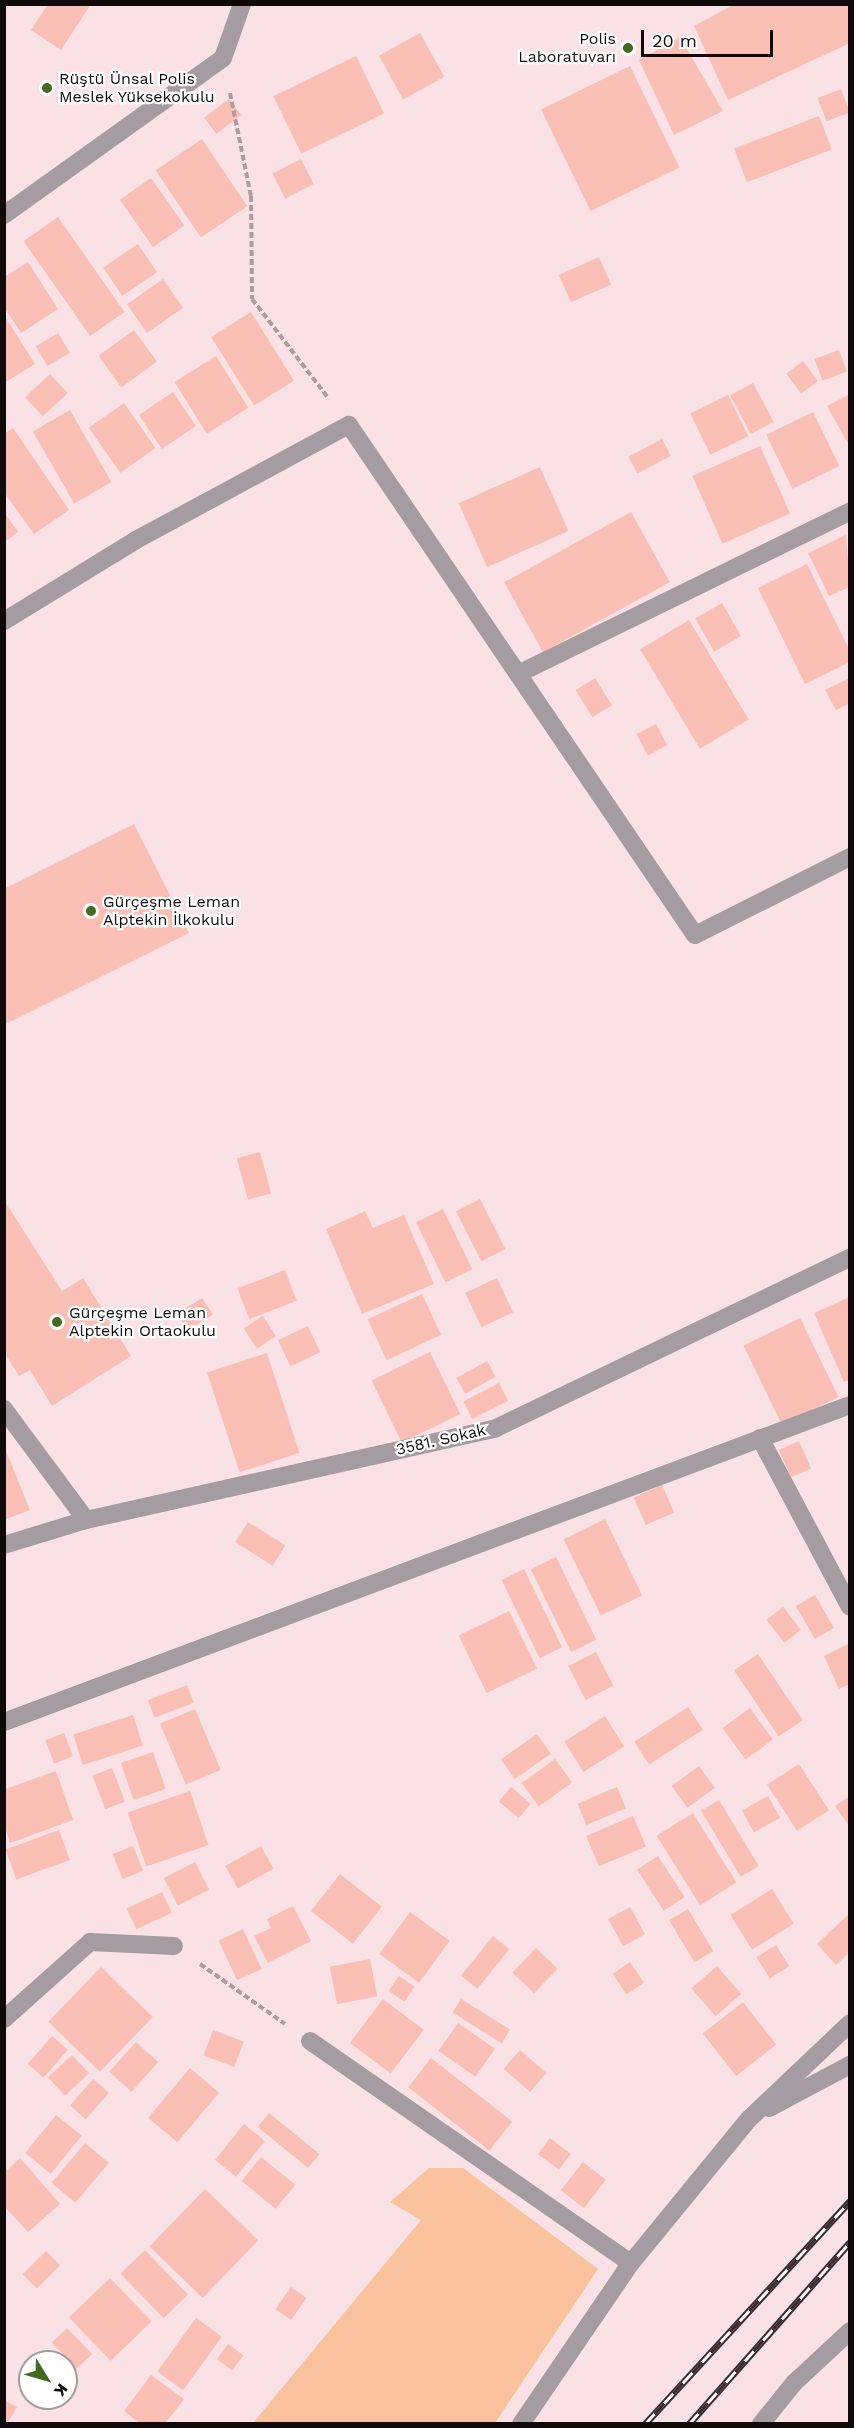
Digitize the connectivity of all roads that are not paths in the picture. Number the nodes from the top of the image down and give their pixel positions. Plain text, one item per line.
1 (242, 4) edge
2 (4, 215) edge
3 (849, 511) edge
4 (4, 621) edge
5 (518, 674) junction
6 (849, 857) edge
7 (849, 1258) edge
8 (849, 1406) edge
9 (4, 1409) edge
10 (760, 1438) junction
11 (86, 1520) junction
12 (4, 1545) edge
13 (849, 1606) edge
14 (4, 1722) edge
15 (174, 1946) road end
16 (4, 2019) edge
17 (849, 2023) edge
18 (310, 2041) road end
19 (849, 2065) edge
20 (749, 2119) junction
21 (631, 2263) junction
22 (849, 2331) edge
23 (521, 2424) edge
24 (761, 2424) edge

1 - 2 street
3 - 5 street
4 - 5 street
5 - 6 street
7 - 11 street, 3581. Sokak
8 - 10 street
9 - 11 street
10 - 13 street
10 - 14 street
11 - 12 street, 3581. Sokak
15 - 16 street
17 - 20 street
18 - 21 street
19 - 20 street
20 - 21 street
21 - 23 street
22 - 24 street

